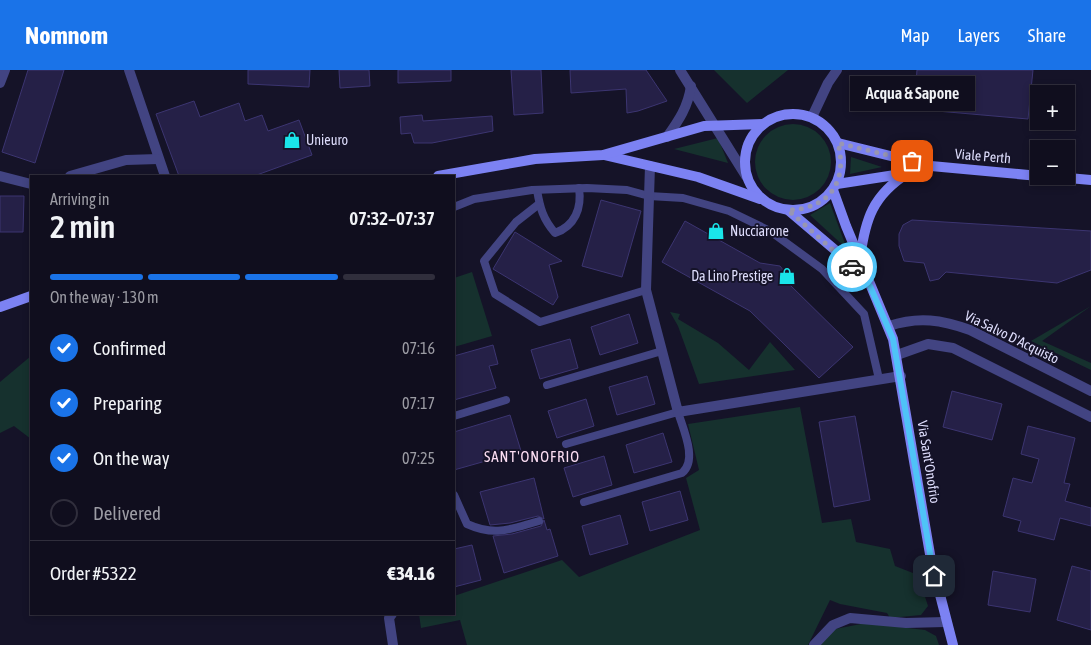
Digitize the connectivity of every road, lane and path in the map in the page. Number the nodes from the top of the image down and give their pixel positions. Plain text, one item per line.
1 (129, 70) edge
2 (680, 70) edge
3 (836, 71) edge
4 (691, 86) junction
5 (812, 117) junction
6 (763, 124) junction
7 (716, 125) junction
8 (667, 136) junction
9 (838, 143) junction
10 (603, 154) junction
11 (158, 159) junction
12 (650, 166) junction
13 (931, 166) junction
14 (908, 173) junction
15 (74, 175) edge
16 (165, 175) edge
17 (444, 175) edge
18 (1030, 175) edge
19 (0, 176) edge
20 (746, 176) junction
21 (1075, 179) edge
22 (1091, 180) edge
23 (30, 184) edge
24 (835, 187) junction
25 (580, 188) junction
26 (538, 190) junction
27 (649, 196) junction
28 (762, 199) junction
29 (539, 204) junction
30 (455, 207) edge
31 (788, 210) junction
32 (860, 260) junction
33 (870, 286) junction
34 (646, 290) junction
35 (30, 296) edge
36 (0, 307) edge
37 (890, 326) junction
38 (662, 351) junction
39 (897, 355) junction
40 (901, 376) junction
41 (879, 380) junction
42 (547, 385) dead end
43 (1091, 392) edge
44 (506, 400) dead end
45 (678, 412) junction
46 (455, 416) edge
47 (1091, 417) edge
48 (566, 444) dead end
49 (455, 497) edge
50 (584, 502) dead end
51 (539, 521) dead end
52 (391, 615) edge
53 (945, 622) junction
54 (393, 645) edge
55 (814, 645) edge
56 (953, 645) edge

1 - 11 street
2 - 4 street
3 - 5 street
4 - 7 street
4 - 8 street
5 - 6 main road
5 - 9 main road
6 - 7 main road
6 - 20 main road
7 - 8 main road
7 - 20 street
8 - 10 main road
9 - 13 main road, Viale Perth
9 - 24 main road
10 - 12 main road
10 - 17 main road
11 - 15 street
11 - 16 street
12 - 27 street
12 - 28 main road
13 - 14 main road
13 - 18 main road, Viale Perth
14 - 24 main road
14 - 32 main road, Via Sant'Onofrio
19 - 23 street
20 - 28 main road
21 - 22 main road
24 - 31 main road
24 - 32 main road, Via Sant'Onofrio
25 - 26 lane
25 - 27 lane
25 - 29 lane
26 - 29 lane
26 - 30 lane
27 - 34 street
27 - 41 lane
28 - 31 main road
29 - 34 lane
31 - 33 main road, Via Sant'Onofrio
32 - 33 main road, Via Sant'Onofrio
33 - 37 main road, Via Sant'Onofrio
34 - 38 street
35 - 36 main road
37 - 39 main road, Via Sant'Onofrio
37 - 43 street, Via Salvo D'Acquisto
38 - 42 lane
38 - 45 street
39 - 40 main road, Via Sant'Onofrio
39 - 47 street
40 - 41 street
40 - 53 main road, Via Sant'Onofrio
41 - 45 street
44 - 46 lane
45 - 48 lane
45 - 50 lane
49 - 51 lane
52 - 54 street
53 - 55 street
53 - 56 main road, Via Sant'Onofrio

